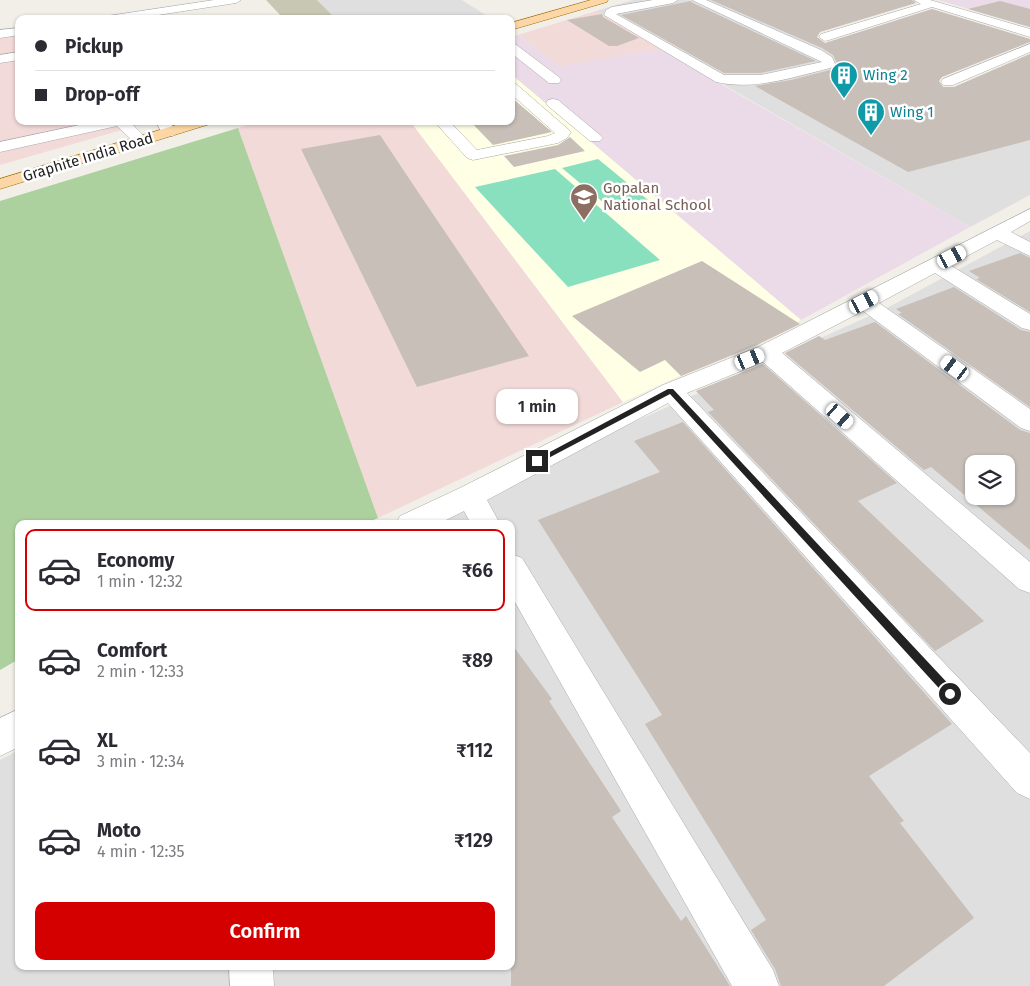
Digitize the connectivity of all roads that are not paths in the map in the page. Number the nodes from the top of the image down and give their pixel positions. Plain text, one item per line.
1 (236, 0) edge
2 (603, 0) edge
3 (673, 0) edge
4 (697, 0) edge
5 (919, 0) edge
6 (932, 4) junction
7 (135, 15) edge
8 (515, 26) edge
9 (15, 32) edge
10 (1030, 33) edge
11 (0, 34) edge
12 (825, 37) dead end
13 (1030, 48) edge
14 (515, 50) edge
15 (15, 57) edge
16 (0, 59) edge
17 (554, 80) dead end
18 (948, 82) dead end
19 (515, 91) edge
20 (542, 94) dead end
21 (102, 125) edge
22 (124, 125) edge
23 (178, 125) edge
24 (445, 125) edge
25 (165, 127) edge
26 (595, 138) dead end
27 (141, 141) junction
28 (0, 147) edge
29 (0, 184) edge
30 (1030, 214) edge
31 (997, 232) junction
32 (1030, 250) edge
33 (936, 265) junction
34 (864, 302) junction
35 (1030, 322) edge
36 (766, 352) junction
37 (671, 391) junction
38 (1030, 422) edge
39 (470, 496) junction
40 (419, 520) edge
41 (484, 520) edge
42 (515, 574) edge
43 (1030, 580) edge
44 (15, 729) edge
45 (0, 738) edge
46 (1030, 780) edge
47 (251, 970) edge
48 (252, 986) edge
49 (757, 986) edge

1 - 7 street
2 - 8 main road
3 - 4 street
5 - 6 street
6 - 10 street
6 - 12 street
9 - 11 street
13 - 18 street
14 - 17 street
15 - 16 street
19 - 24 street
20 - 26 street
21 - 28 street
22 - 27 street
23 - 25 main road, Graphite India Road
25 - 27 main road, Graphite India Road
27 - 29 main road, Graphite India Road
30 - 31 street
31 - 32 street
31 - 33 street
33 - 34 street
33 - 35 street
34 - 36 street
34 - 38 street
36 - 37 street
36 - 43 street
37 - 39 street
37 - 46 street
39 - 40 street
39 - 41 street
42 - 49 street
44 - 45 street
47 - 48 street

